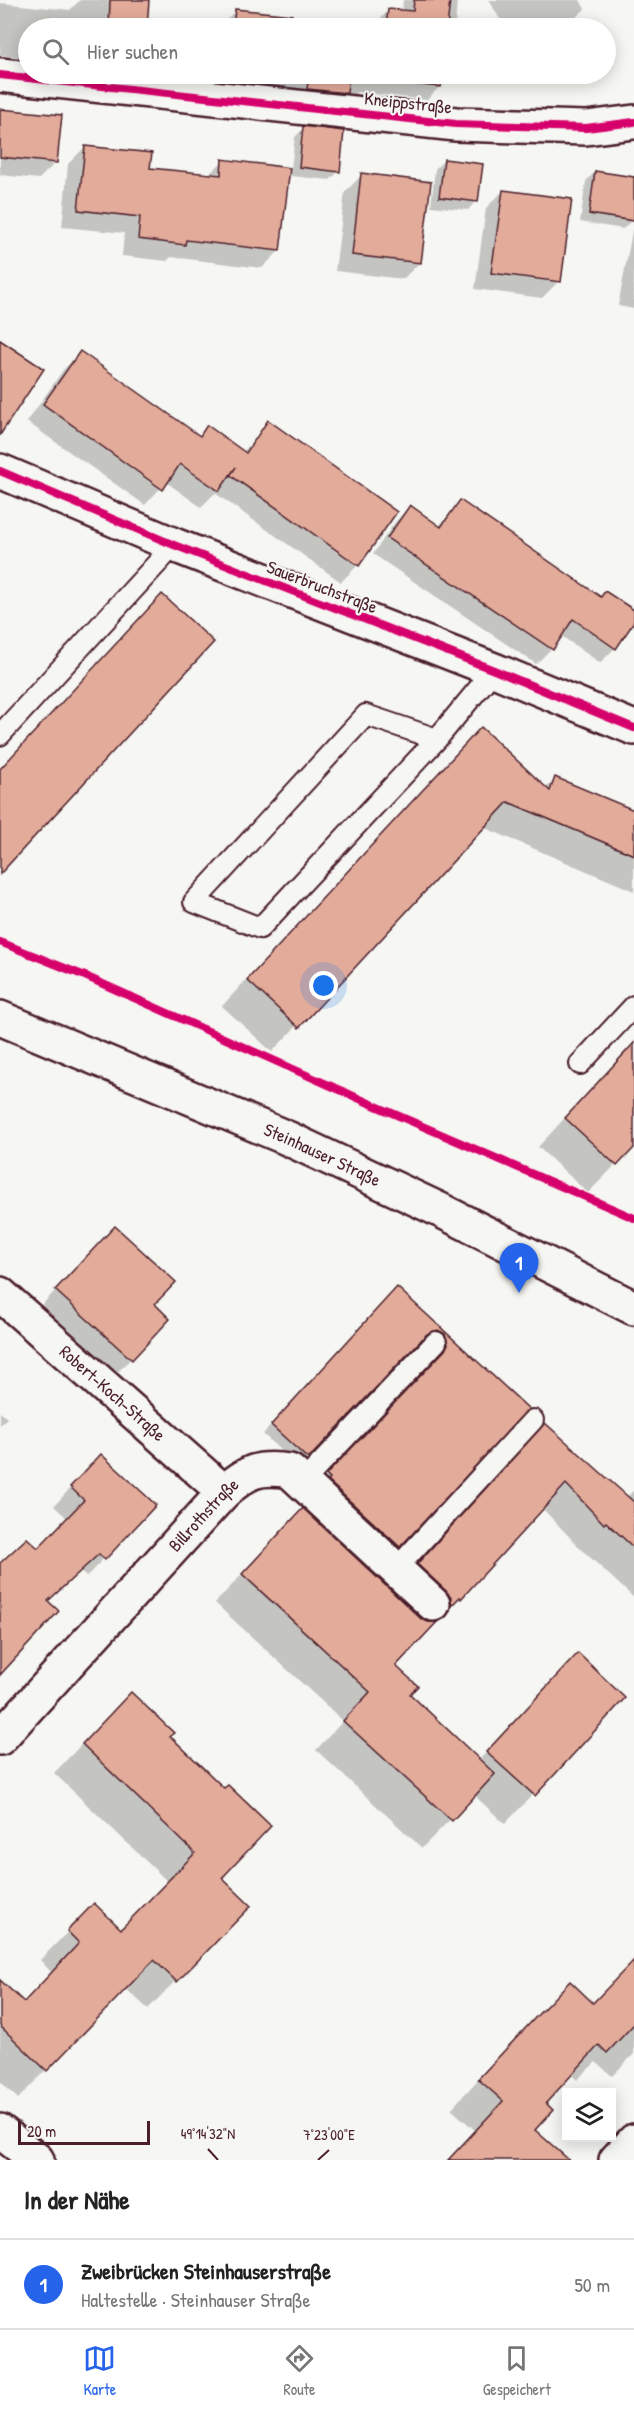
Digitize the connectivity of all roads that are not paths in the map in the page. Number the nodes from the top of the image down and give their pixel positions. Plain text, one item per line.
1 (0, 75) edge
2 (18, 77) edge
3 (86, 84) edge
4 (634, 122) edge
5 (0, 471) edge
6 (174, 545) junction
7 (494, 670) junction
8 (634, 728) edge
9 (0, 735) edge
10 (437, 739) junction
11 (634, 1006) edge
12 (0, 1018) edge
13 (580, 1064) dead end
14 (0, 1294) edge
15 (634, 1308) edge
16 (436, 1342) dead end
17 (533, 1420) dead end
18 (303, 1482) junction
19 (224, 1492) junction
20 (396, 1569) junction
21 (433, 1604) dead end
22 (0, 1738) edge
23 (0, 2131) edge
24 (634, 2141) edge
25 (37, 2160) edge
26 (616, 2160) edge

1 - 2 street, Kneippstraße
3 - 4 street, Kneippstraße
5 - 6 street, Sauerbruchstraße
6 - 7 street, Sauerbruchstraße
6 - 9 lane
7 - 8 street, Sauerbruchstraße
7 - 10 lane
10 - 10 lane
11 - 13 lane
12 - 15 street, Steinhauser Straße
14 - 19 street, Robert-Koch-Straße
16 - 18 lane
17 - 20 lane
18 - 19 street, Billrothstraße
18 - 20 street, Billrothstraße
19 - 22 street, Billrothstraße
20 - 21 street, Billrothstraße
23 - 25 street
24 - 26 street

